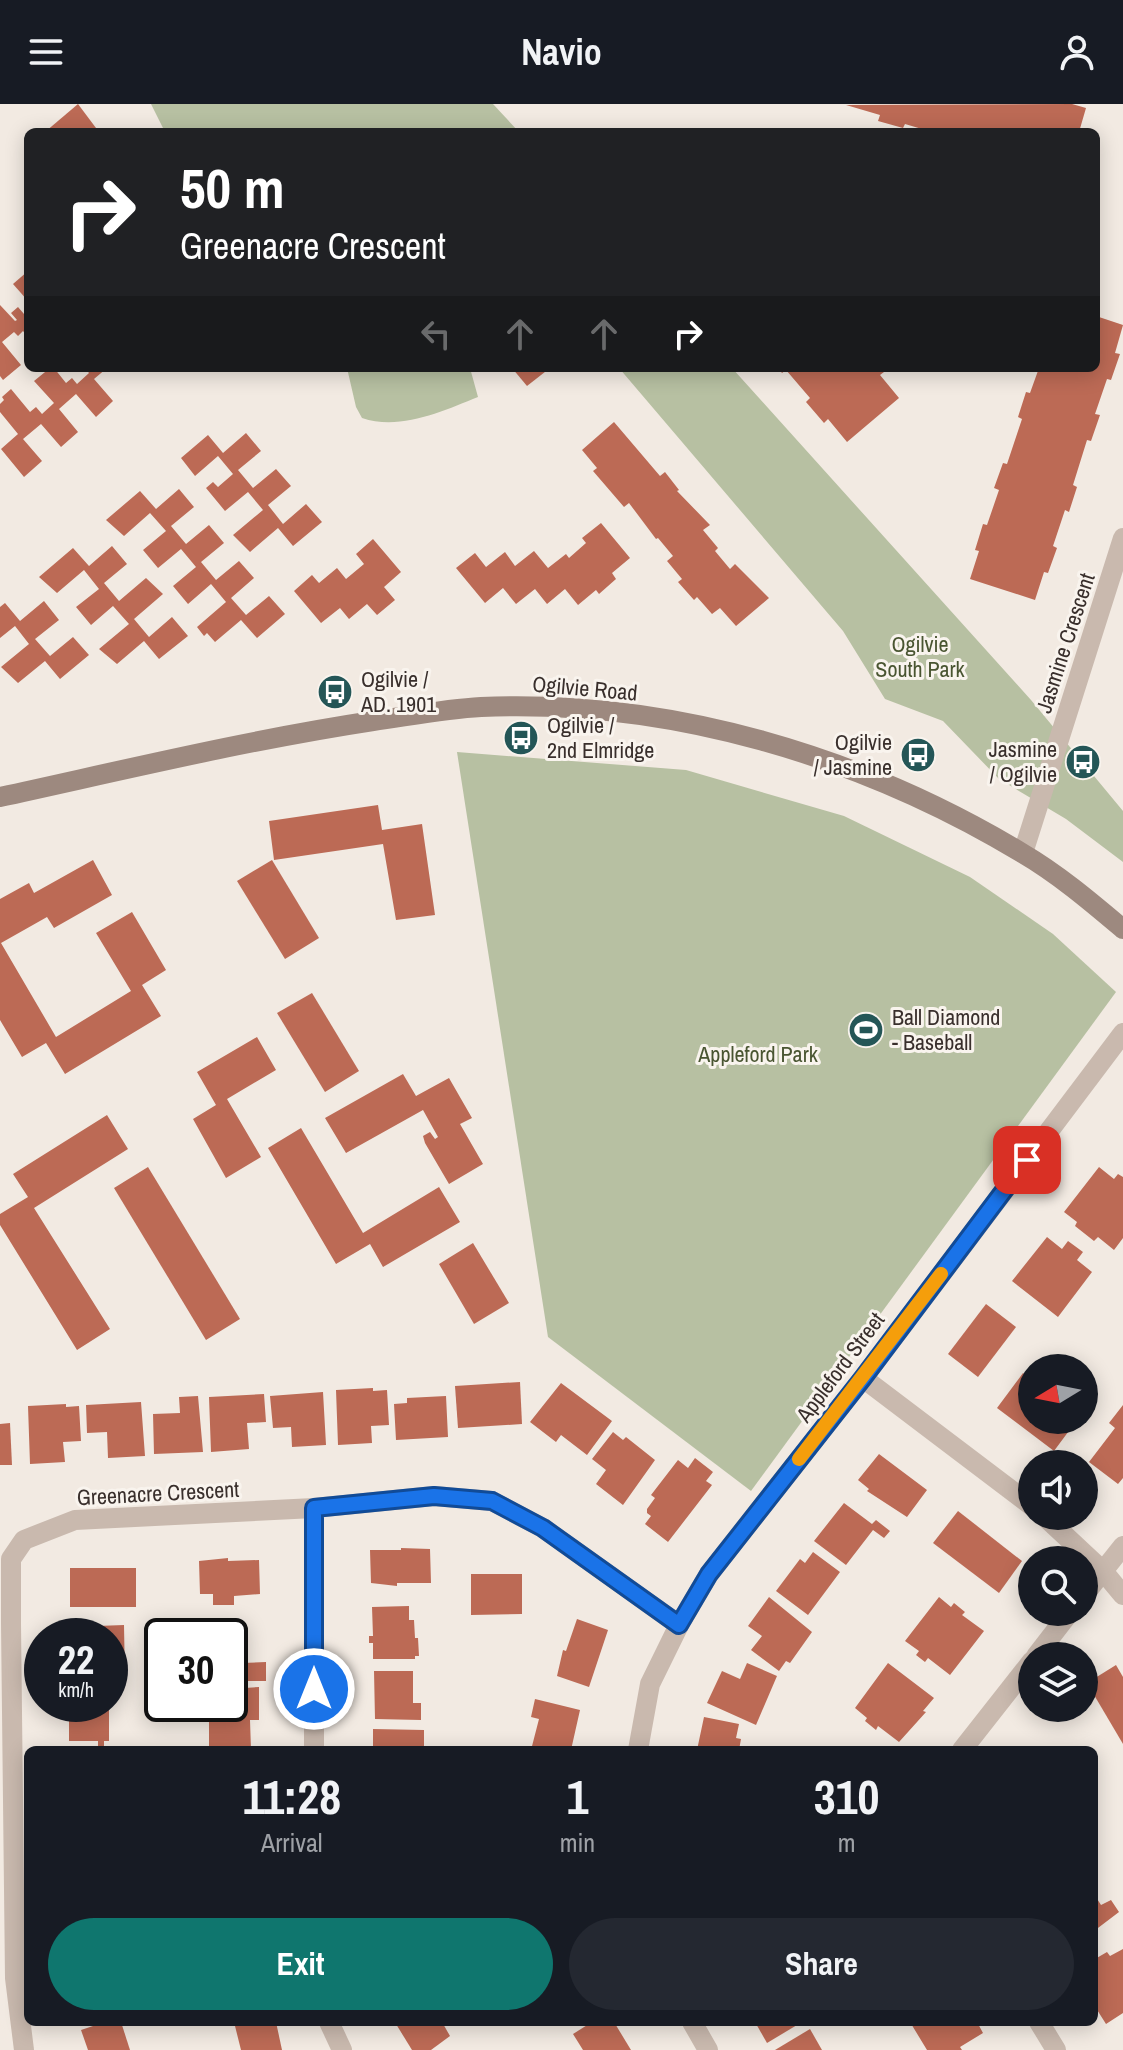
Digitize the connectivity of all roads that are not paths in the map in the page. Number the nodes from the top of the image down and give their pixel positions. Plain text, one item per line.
1 (1123, 538) edge
2 (0, 797) edge
3 (1023, 853) junction
4 (1123, 929) edge
5 (1123, 1033) edge
6 (863, 1378) junction
7 (1018, 1495) edge
8 (314, 1508) junction
9 (1059, 1530) edge
10 (1123, 1546) edge
11 (1103, 1571) junction
12 (1098, 1577) edge
13 (1123, 1595) edge
14 (679, 1625) junction
15 (1059, 1626) edge
16 (1047, 1642) edge
17 (1018, 1679) edge
18 (314, 1746) edge
19 (639, 1746) edge
20 (965, 1746) edge
21 (331, 2026) edge
22 (694, 2026) edge
23 (1041, 2026) edge
24 (24, 2050) edge
25 (342, 2050) edge
26 (708, 2050) edge
27 (1056, 2050) edge

1 - 3 street, Jasmine Crescent
2 - 3 main road, Ogilvie Road
3 - 4 main road, Ogilvie Road
5 - 6 street, Appleford Street
6 - 7 street
6 - 14 street, Appleford Street
8 - 14 street, Greenacre Crescent
8 - 18 street
8 - 24 street, Greenacre Crescent
9 - 11 street
10 - 11 street
11 - 12 street
11 - 13 street
14 - 19 street, Appleford Street
15 - 16 street
17 - 20 street
21 - 25 street
22 - 26 street
23 - 27 street

